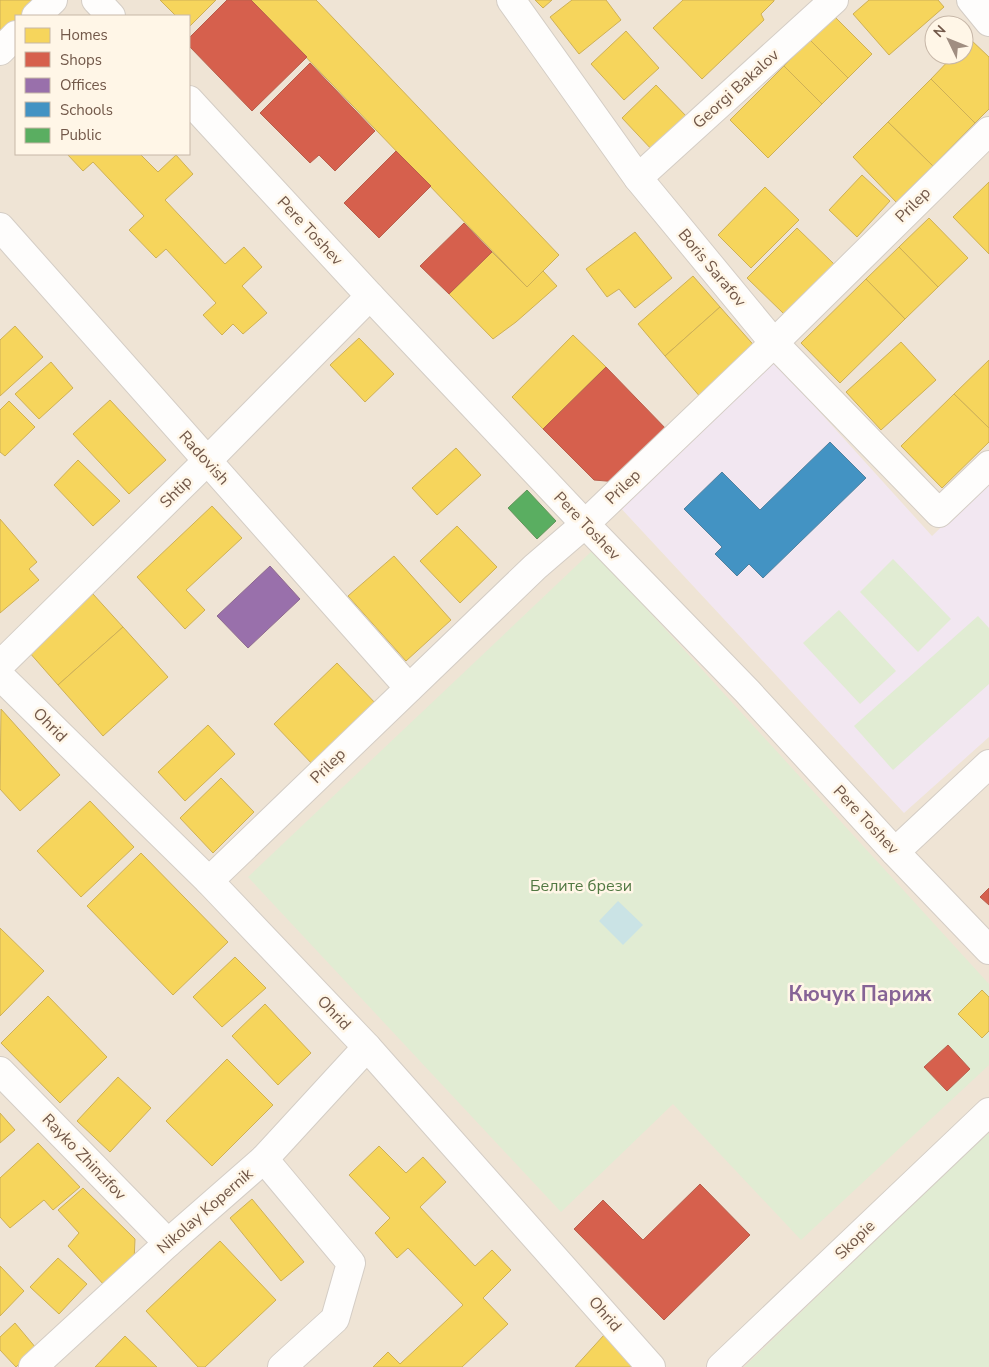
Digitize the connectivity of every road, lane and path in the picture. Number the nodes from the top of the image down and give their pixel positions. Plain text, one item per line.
1 (53, 0) edge
2 (96, 0) edge
3 (512, 0) edge
4 (834, 0) edge
5 (971, 0) edge
6 (37, 15) edge
7 (110, 15) edge
8 (989, 22) edge
9 (15, 36) edge
10 (0, 51) edge
11 (190, 101) edge
12 (989, 131) edge
13 (638, 178) junction
14 (0, 227) edge
15 (370, 296) junction
16 (774, 342) junction
17 (207, 461) junction
18 (989, 465) edge
19 (585, 524) junction
20 (0, 665) edge
21 (0, 676) edge
22 (409, 688) junction
23 (989, 764) edge
24 (895, 852) junction
25 (209, 881) junction
26 (989, 950) edge
27 (367, 1047) junction
28 (0, 1071) edge
29 (989, 1112) edge
30 (264, 1159) junction
31 (168, 1243) junction
32 (33, 1367) edge
33 (282, 1367) edge
34 (651, 1367) edge
35 (721, 1367) edge

1 - 6 street
2 - 7 street
3 - 13 street, Boris Sarafov
4 - 13 street, Georgi Bakalov
5 - 8 street
9 - 10 street
11 - 15 street, Pere Toshev
12 - 16 street, Prilep
13 - 16 street, Boris Sarafov
14 - 17 street, Radovish
15 - 17 street, Shtip
15 - 19 street, Pere Toshev
16 - 18 street, Boris Sarafov
16 - 19 street, Prilep
17 - 20 street, Shtip
17 - 22 street, Radovish
19 - 22 street, Prilep
19 - 24 street, Pere Toshev
21 - 25 street, Ohrid
22 - 25 street, Prilep
23 - 24 street
24 - 26 street, Pere Toshev
25 - 27 street, Ohrid
27 - 30 street, Nikolay Kopernik
27 - 34 street, Ohrid
28 - 31 street, Rayko Zhinzifov
29 - 35 street, Skopie
30 - 31 street, Nikolay Kopernik
30 - 33 street
31 - 32 street, Nikolay Kopernik

